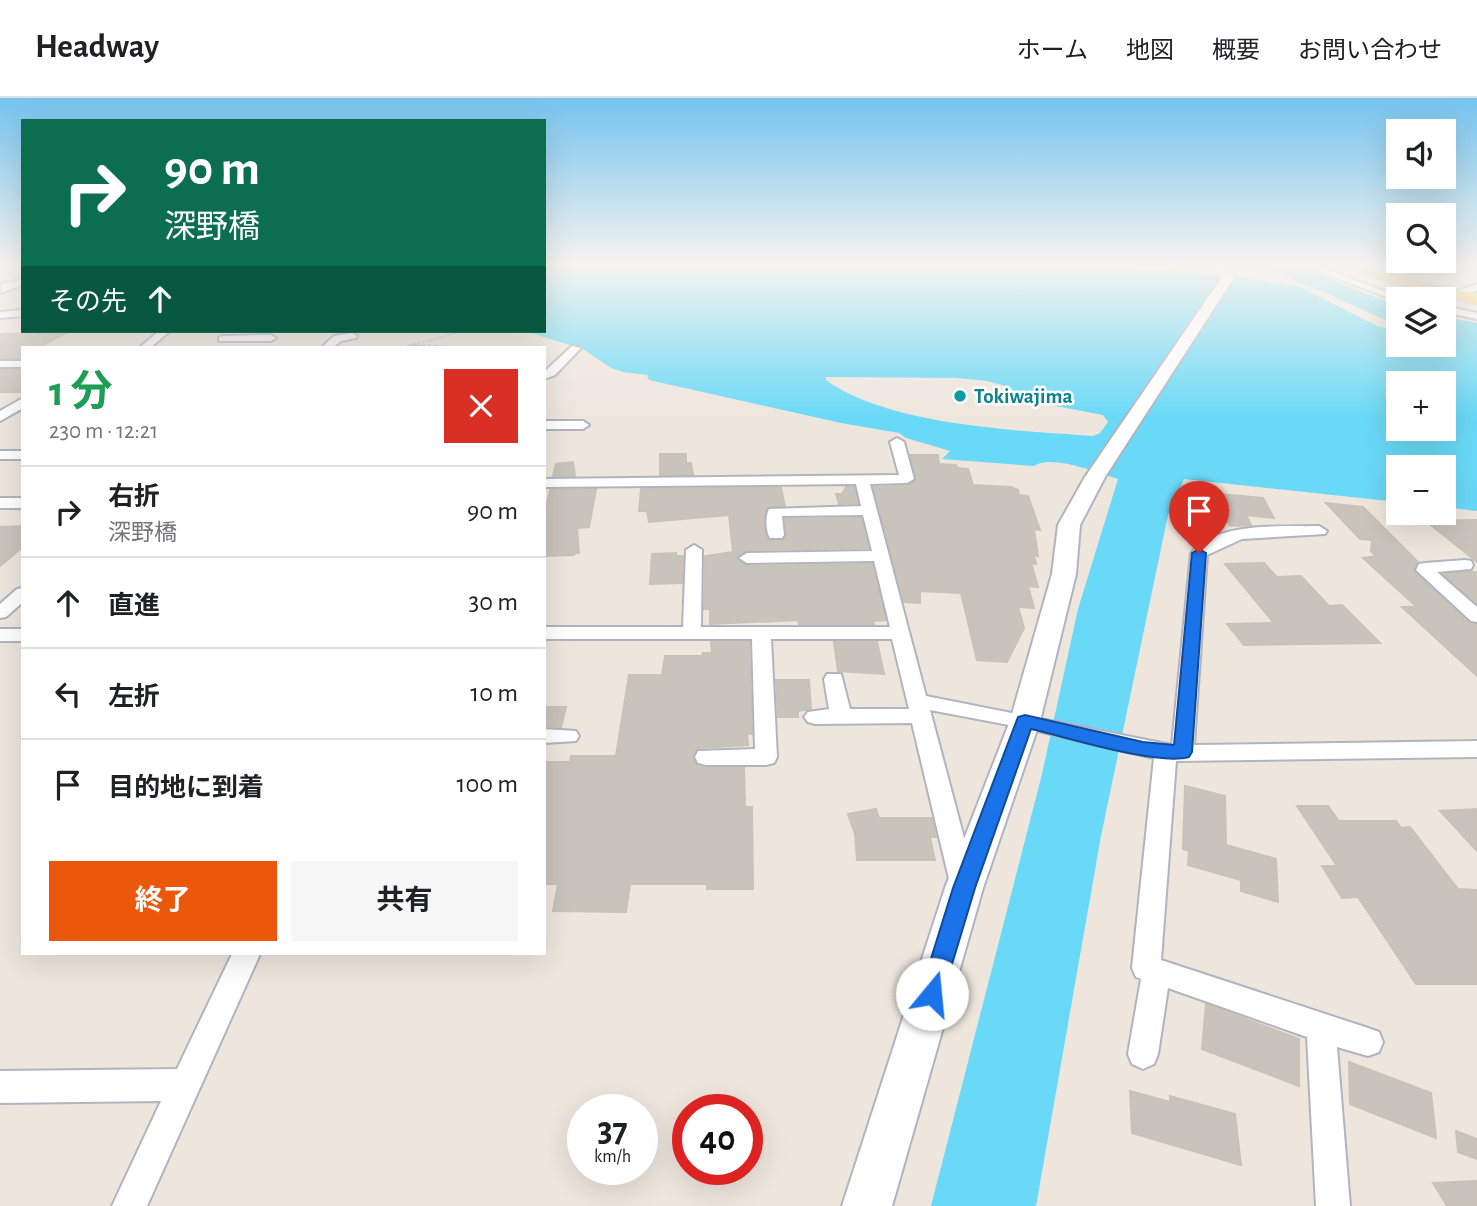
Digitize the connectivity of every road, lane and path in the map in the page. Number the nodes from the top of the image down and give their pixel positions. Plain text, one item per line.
1 (1203, 316) edge
2 (163, 333) edge
3 (230, 333) edge
4 (456, 333) dead end
5 (352, 336) dead end
6 (271, 338) dead end
7 (223, 339) junction
8 (410, 345) junction
9 (146, 346) edge
10 (214, 346) edge
11 (328, 346) edge
12 (407, 346) edge
13 (430, 346) edge
14 (576, 348) dead end
15 (0, 364) edge
16 (21, 364) edge
17 (546, 375) edge
18 (21, 403) edge
19 (0, 417) edge
20 (546, 425) edge
21 (583, 425) dead end
22 (897, 442) dead end
23 (0, 455) edge
24 (21, 455) edge
25 (862, 480) junction
26 (546, 483) edge
27 (0, 503) edge
28 (21, 503) edge
29 (869, 510) junction
30 (1319, 531) dead end
31 (776, 536) dead end
32 (694, 550) dead end
33 (881, 556) junction
34 (747, 558) dead end
35 (1465, 565) dead end
36 (21, 595) edge
37 (0, 613) edge
38 (1477, 617) edge
39 (546, 633) edge
40 (692, 634) junction
41 (900, 634) junction
42 (0, 635) edge
43 (21, 635) edge
44 (761, 635) junction
45 (834, 679) dead end
46 (919, 708) junction
47 (841, 716) junction
48 (815, 717) dead end
49 (1033, 723) junction
50 (546, 736) edge
51 (568, 736) dead end
52 (1477, 749) edge
53 (1164, 751) junction
54 (706, 757) dead end
55 (964, 888) junction
56 (246, 955) edge
57 (1156, 971) junction
58 (1321, 1028) junction
59 (1368, 1042) dead end
60 (1143, 1054) dead end
61 (184, 1085) junction
62 (0, 1087) edge
63 (129, 1206) edge
64 (867, 1206) edge
65 (1333, 1206) edge

1 - 49 street
2 - 9 street
3 - 7 street
4 - 8 path
5 - 11 street
6 - 7 street
7 - 10 street
8 - 12 path
8 - 13 path
14 - 17 street
15 - 16 street
18 - 19 street
20 - 21 street
22 - 25 street
23 - 24 street
25 - 26 street
25 - 29 street
27 - 28 street
29 - 31 street
29 - 33 street
30 - 53 street
32 - 40 street
33 - 34 street
33 - 41 street
35 - 38 street
36 - 37 street
39 - 40 street
40 - 44 street
41 - 44 street
41 - 46 street
42 - 43 street
44 - 54 street
45 - 47 street
46 - 47 street
46 - 49 street
46 - 55 street
47 - 48 street
49 - 53 street
49 - 55 street
50 - 51 street
52 - 53 street
53 - 57 street
55 - 64 street
56 - 61 street
57 - 58 street
57 - 60 street
58 - 59 street
58 - 65 street
61 - 62 street
61 - 63 street

